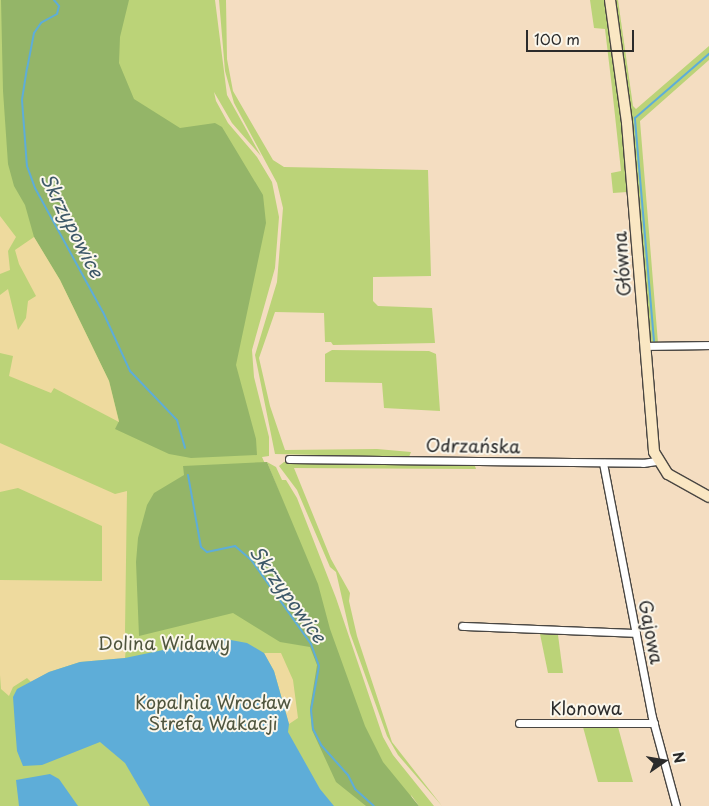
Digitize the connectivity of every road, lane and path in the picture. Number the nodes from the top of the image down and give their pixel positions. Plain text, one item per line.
1 (610, 0) edge
2 (709, 345) edge
3 (644, 346) junction
4 (289, 459) dead end
5 (656, 461) junction
6 (603, 463) junction
7 (709, 497) edge
8 (462, 626) dead end
9 (636, 633) junction
10 (654, 723) junction
11 (519, 724) dead end
12 (676, 806) edge

1 - 3 street, Główna
2 - 3 street
3 - 5 street, Główna
4 - 6 street, Odrzańska
5 - 6 street, Odrzańska
5 - 7 street
6 - 9 street, Gajowa
8 - 9 street
9 - 10 street, Gajowa
10 - 11 street, Klonowa
10 - 12 street, Gajowa

